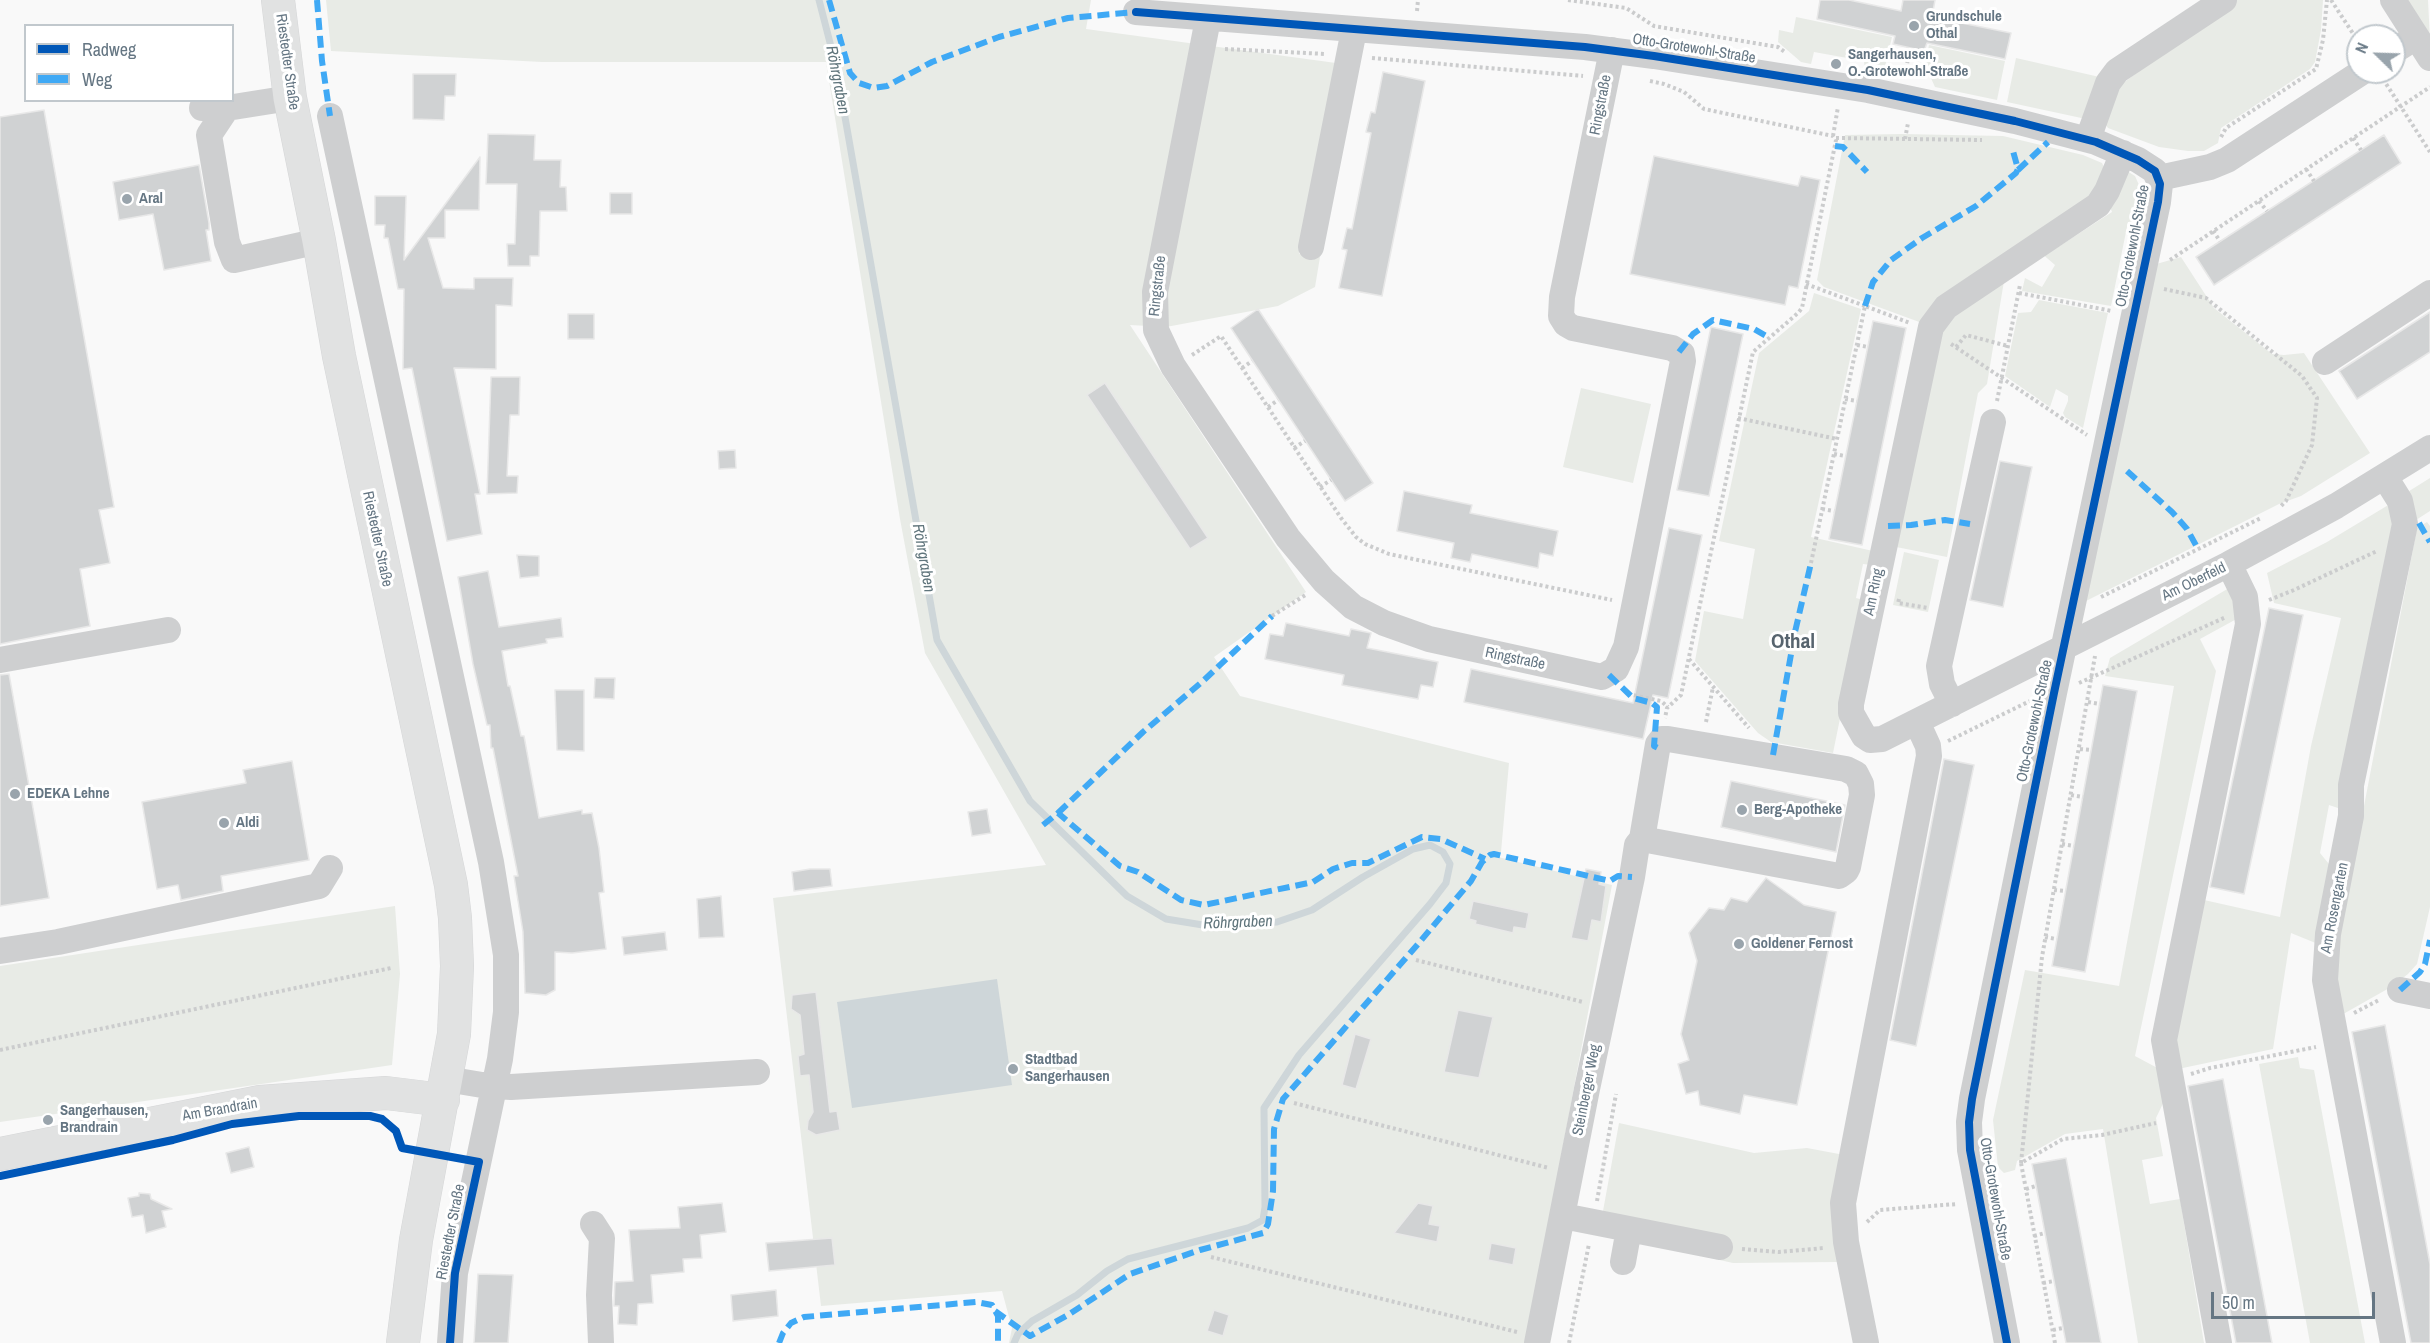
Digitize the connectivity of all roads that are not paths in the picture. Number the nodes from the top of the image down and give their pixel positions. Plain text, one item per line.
1 (278, 0) edge
2 (2224, 0) edge
3 (2393, 0) edge
4 (1136, 12) dead end
5 (1208, 19) junction
6 (1354, 30) junction
7 (2423, 47) edge
8 (2406, 49) edge
9 (1612, 50) junction
10 (2346, 82) edge
11 (290, 98) junction
12 (330, 116) dead end
13 (2088, 140) junction
14 (2123, 153) junction
15 (2159, 178) junction
16 (320, 241) junction
17 (1311, 247) dead end
18 (2430, 293) edge
19 (372, 310) junction
20 (332, 316) junction
21 (2325, 362) dead end
22 (1993, 423) road end
23 (2430, 448) edge
24 (2385, 477) junction
25 (2229, 564) junction
26 (168, 630) dead end
27 (2064, 646) junction
28 (0, 660) edge
29 (1952, 704) junction
30 (1917, 722) junction
31 (1641, 839) junction
32 (330, 868) dead end
33 (0, 951) edge
34 (2400, 990) road end
35 (2430, 996) edge
36 (757, 1072) dead end
37 (495, 1086) junction
38 (444, 1089) junction
39 (0, 1154) edge
40 (1563, 1216) junction
41 (593, 1224) dead end
42 (1629, 1229) junction
43 (1720, 1247) dead end
44 (1623, 1262) dead end
45 (1538, 1340) edge
46 (403, 1343) edge
47 (450, 1343) edge
48 (601, 1343) edge
49 (1866, 1343) edge
50 (2007, 1343) edge
51 (2219, 1343) edge
52 (2393, 1343) edge

1 - 11 main road, Riestedter Straße
2 - 13 street
3 - 7 street
4 - 5 street, Otto-Grotewohl-Straße
5 - 6 street, Otto-Grotewohl-Straße
5 - 9 street, Ringstraße
6 - 9 street, Otto-Grotewohl-Straße
6 - 17 street
7 - 8 street
9 - 13 street, Otto-Grotewohl-Straße
10 - 15 street
11 - 16 main road, Riestedter Straße
11 - 16 street
12 - 19 street, Riestedter Straße
13 - 14 street, Otto-Grotewohl-Straße
14 - 15 street, Otto-Grotewohl-Straße
14 - 30 street, Am Ring
15 - 27 street, Otto-Grotewohl-Straße
16 - 20 main road, Riestedter Straße
18 - 21 street
19 - 20 street
19 - 37 street, Riestedter Straße
20 - 38 main road, Riestedter Straße
22 - 29 street
23 - 24 street, Am Oberfeld
24 - 25 street, Am Oberfeld
24 - 52 street, Am Rosengarten
25 - 27 street, Am Oberfeld
25 - 51 street
26 - 28 street
27 - 29 street, Am Oberfeld
27 - 50 street, Otto-Grotewohl-Straße
29 - 30 street, Am Ring
30 - 49 street
31 - 31 street, Steinberger Weg
31 - 40 street, Steinberger Weg
32 - 33 street
34 - 35 street
36 - 37 street
37 - 38 street
37 - 47 street, Riestedter Straße
38 - 39 main road, Am Brandrain
38 - 46 main road, Riestedter Straße
40 - 42 street
40 - 45 street, Steinberger Weg
41 - 48 street
42 - 43 street
42 - 44 street

